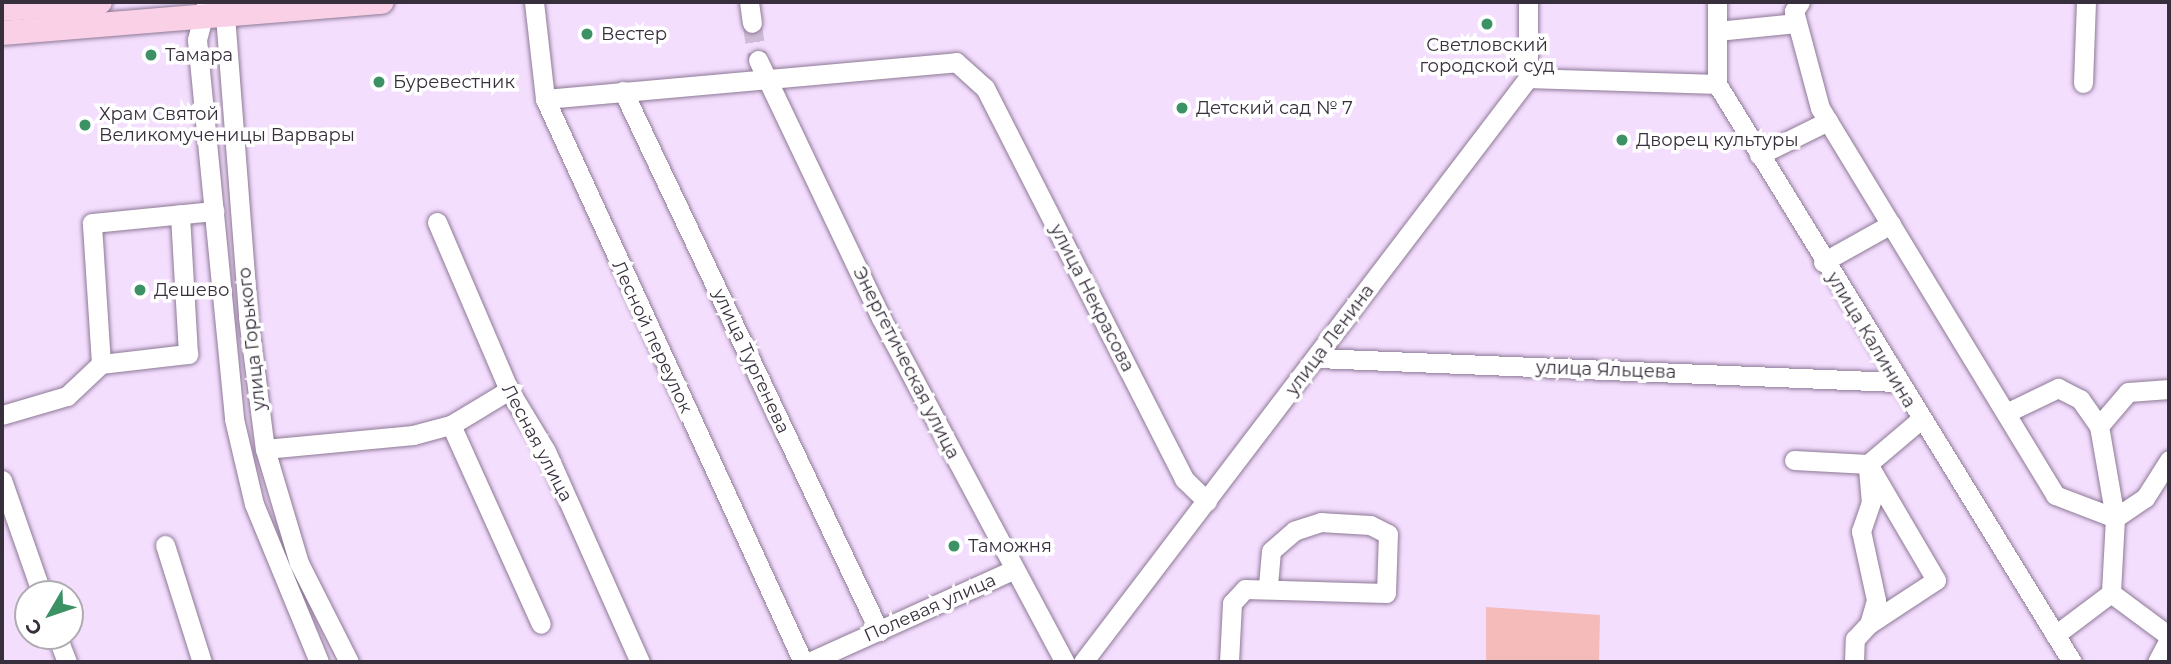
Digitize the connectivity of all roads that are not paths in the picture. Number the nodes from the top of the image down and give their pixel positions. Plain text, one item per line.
1 (100, 2) edge
2 (382, 2) edge
3 (534, 2) edge
4 (749, 2) edge
5 (1528, 2) edge
6 (1717, 2) edge
7 (1800, 2) edge
8 (2087, 2) edge
9 (2, 9) edge
10 (212, 9) edge
11 (752, 23) tunnel mouth
12 (1797, 23) junction
13 (1717, 31) junction
14 (2, 33) edge
15 (760, 69) junction
16 (1528, 78) junction
17 (2083, 83) dead end
18 (1717, 84) junction
19 (623, 91) junction
20 (545, 99) junction
21 (1828, 121) junction
22 (1759, 155) junction
23 (214, 211) junction
24 (180, 214) junction
25 (437, 222) dead end
26 (1891, 224) junction
27 (1823, 262) junction
28 (252, 354) junction
29 (227, 356) junction
30 (1317, 358) junction
31 (101, 364) junction
32 (1896, 382) junction
33 (2169, 389) edge
34 (509, 390) junction
35 (2006, 413) junction
36 (2, 415) edge
37 (1920, 420) junction
38 (451, 425) junction
39 (2099, 426) junction
40 (265, 449) junction
41 (1794, 460) dead end
42 (2169, 460) edge
43 (1868, 464) junction
44 (2, 480) edge
45 (1207, 501) junction
46 (2115, 518) junction
47 (165, 545) dead end
48 (1013, 570) junction
49 (37, 580) edge
50 (1268, 589) junction
51 (2111, 593) junction
52 (541, 624) dead end
53 (1869, 624) junction
54 (879, 631) junction
55 (2055, 635) junction
56 (2169, 638) edge
57 (634, 660) edge
58 (202, 662) edge
59 (319, 662) edge
60 (348, 662) edge
61 (803, 662) edge
62 (809, 662) edge
63 (1065, 662) edge
64 (1083, 662) edge
65 (1229, 662) edge
66 (1854, 662) edge
67 (2072, 662) edge
68 (2157, 662) edge

1 - 9 main road
2 - 10 main road
3 - 20 street, Лесной переулок
4 - 11 street
5 - 16 street
6 - 13 street
7 - 12 street
8 - 17 street
10 - 14 main road
10 - 23 street, улица Горького
10 - 28 street, улица Горького
12 - 13 street
12 - 21 street
13 - 18 street
15 - 19 street
15 - 45 street, улица Некрасова
15 - 48 street, Энергетическая улица
16 - 18 street
16 - 30 street, улица Ленина
18 - 22 street, улица Калинина
19 - 20 street
19 - 54 street, улица Тургенева
20 - 61 street, Лесной переулок
21 - 22 street
21 - 26 street
22 - 27 street, улица Калинина
23 - 24 street
23 - 29 street, улица Горького
24 - 31 street
24 - 31 street
25 - 34 street, Лесная улица
26 - 27 street
26 - 35 street
27 - 32 street, улица Калинина
28 - 29 street
28 - 40 street, улица Горького
29 - 59 street, улица Горького
30 - 32 street, улица Яльцева
30 - 45 street, улица Ленина
31 - 36 street
32 - 37 street, улица Калинина
33 - 39 street
34 - 38 street
34 - 57 street, Лесная улица
35 - 39 street
35 - 46 street
37 - 43 street
37 - 55 street, улица Калинина
38 - 40 street
38 - 52 street
39 - 46 street
40 - 60 street, улица Горького
41 - 43 street
42 - 46 street
43 - 53 street
43 - 53 street
44 - 49 street
45 - 64 street, улица Ленина
46 - 51 street
47 - 58 street
48 - 54 street, Полевая улица
48 - 63 street, Энергетическая улица
50 - 50 street
50 - 65 street
51 - 55 street
51 - 56 street
53 - 66 street
54 - 62 street, Полевая улица
55 - 67 street, улица Калинина
56 - 68 street

